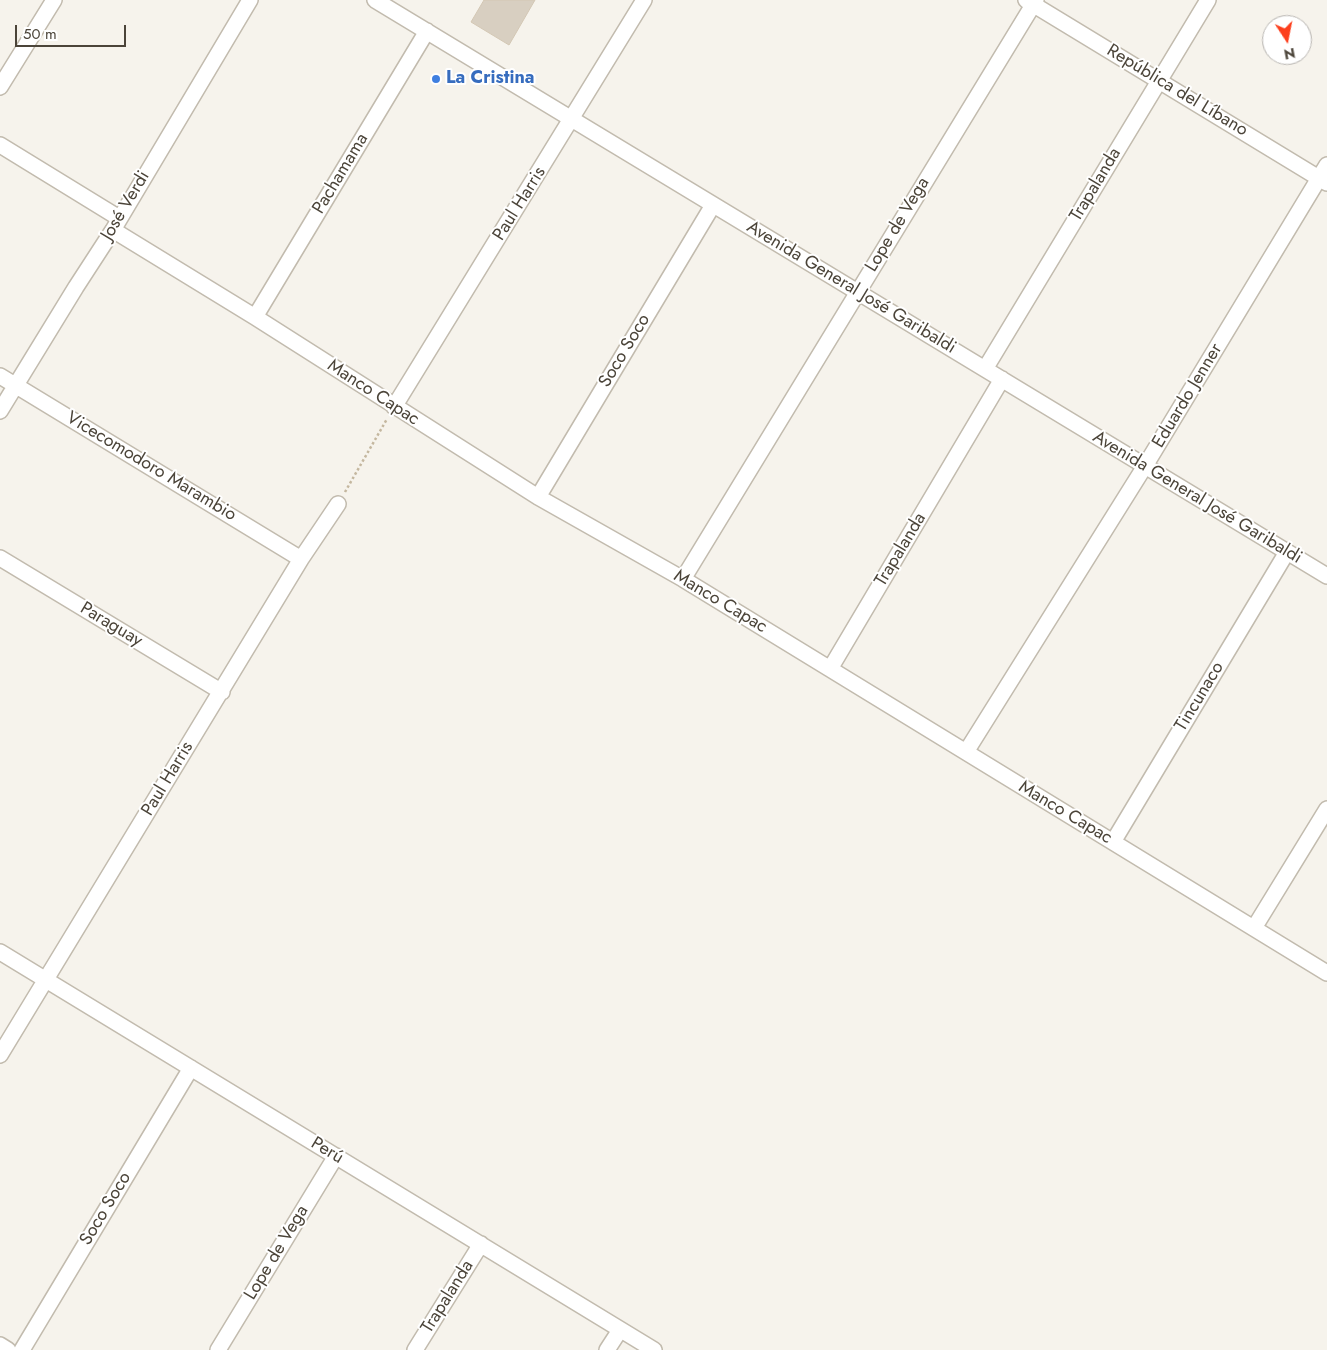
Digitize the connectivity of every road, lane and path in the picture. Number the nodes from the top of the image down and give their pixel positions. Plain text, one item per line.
1 (54, 0) edge
2 (250, 0) edge
3 (375, 0) edge
4 (644, 0) edge
5 (1208, 0) edge
6 (1032, 1) edge
7 (427, 32) junction
8 (1160, 80) junction
9 (0, 87) edge
10 (572, 119) junction
11 (0, 145) edge
12 (1324, 175) edge
13 (713, 205) junction
14 (116, 224) junction
15 (858, 292) junction
16 (255, 317) junction
17 (985, 369) junction
18 (0, 376) edge
19 (1002, 379) junction
20 (16, 386) junction
21 (394, 407) junction
22 (0, 411) edge
23 (1145, 466) junction
24 (538, 498) junction
25 (338, 504) joint
26 (1287, 552) junction
27 (0, 558) edge
28 (301, 559) junction
29 (1327, 576) edge
30 (683, 579) junction
31 (830, 669) junction
32 (222, 692) junction
33 (966, 752) junction
34 (1327, 809) edge
35 (1113, 842) junction
36 (1254, 928) junction
37 (0, 952) edge
38 (1327, 973) edge
39 (46, 980) junction
40 (0, 1055) edge
41 (191, 1068) junction
42 (336, 1156) junction
43 (481, 1244) junction
44 (620, 1330) junction
45 (0, 1345) edge
46 (8, 1350) edge
47 (22, 1350) edge
48 (218, 1350) edge
49 (415, 1350) edge
50 (607, 1350) edge
51 (654, 1350) edge

1 - 9 street
2 - 14 street, José Verdi
3 - 7 street, Avenida General José Garibaldi
4 - 10 street, Paul Harris
5 - 8 street, Trapalanda
6 - 8 street, República del Líbano
6 - 15 street, Lope de Vega
7 - 10 street, Avenida General José Garibaldi
7 - 16 street, Pachamama
8 - 12 street, República del Líbano
8 - 17 street, Trapalanda
10 - 13 street, Avenida General José Garibaldi
10 - 21 street, Paul Harris
11 - 14 street, Manco Capac
12 - 23 street, Eduardo Jenner
13 - 15 street, Avenida General José Garibaldi
13 - 24 street, Soco Soco
14 - 16 street, Manco Capac
14 - 20 street, José Verdi
15 - 17 street, Avenida General José Garibaldi
15 - 30 street, Lope de Vega
16 - 21 street, Manco Capac
17 - 19 street, Avenida General José Garibaldi
18 - 20 street, Vicecomodoro Marambio
19 - 23 street, Avenida General José Garibaldi
19 - 31 street, Trapalanda
20 - 22 street, José Verdi
20 - 28 street, Vicecomodoro Marambio
21 - 24 street, Manco Capac
21 - 25 path
23 - 26 street, Avenida General José Garibaldi
23 - 33 street, Eduardo Jenner
24 - 30 street, Manco Capac
25 - 28 street, Paul Harris
26 - 29 street, Avenida General José Garibaldi
26 - 35 street, Tincunaco
27 - 32 street, Paraguay
28 - 32 street, Paul Harris
30 - 31 street, Manco Capac
31 - 33 street, Manco Capac
32 - 39 street, Paul Harris
33 - 35 street, Manco Capac
34 - 36 street
35 - 36 street, Manco Capac
36 - 38 street, Manco Capac
37 - 39 street, Perú
39 - 40 street, Paul Harris
39 - 41 street, Perú
41 - 42 street, Perú
41 - 47 street, Soco Soco
42 - 43 street, Perú
42 - 48 street, Lope de Vega
43 - 44 street, Perú
43 - 49 street, Trapalanda
44 - 50 street
44 - 51 street, Perú
45 - 46 street

